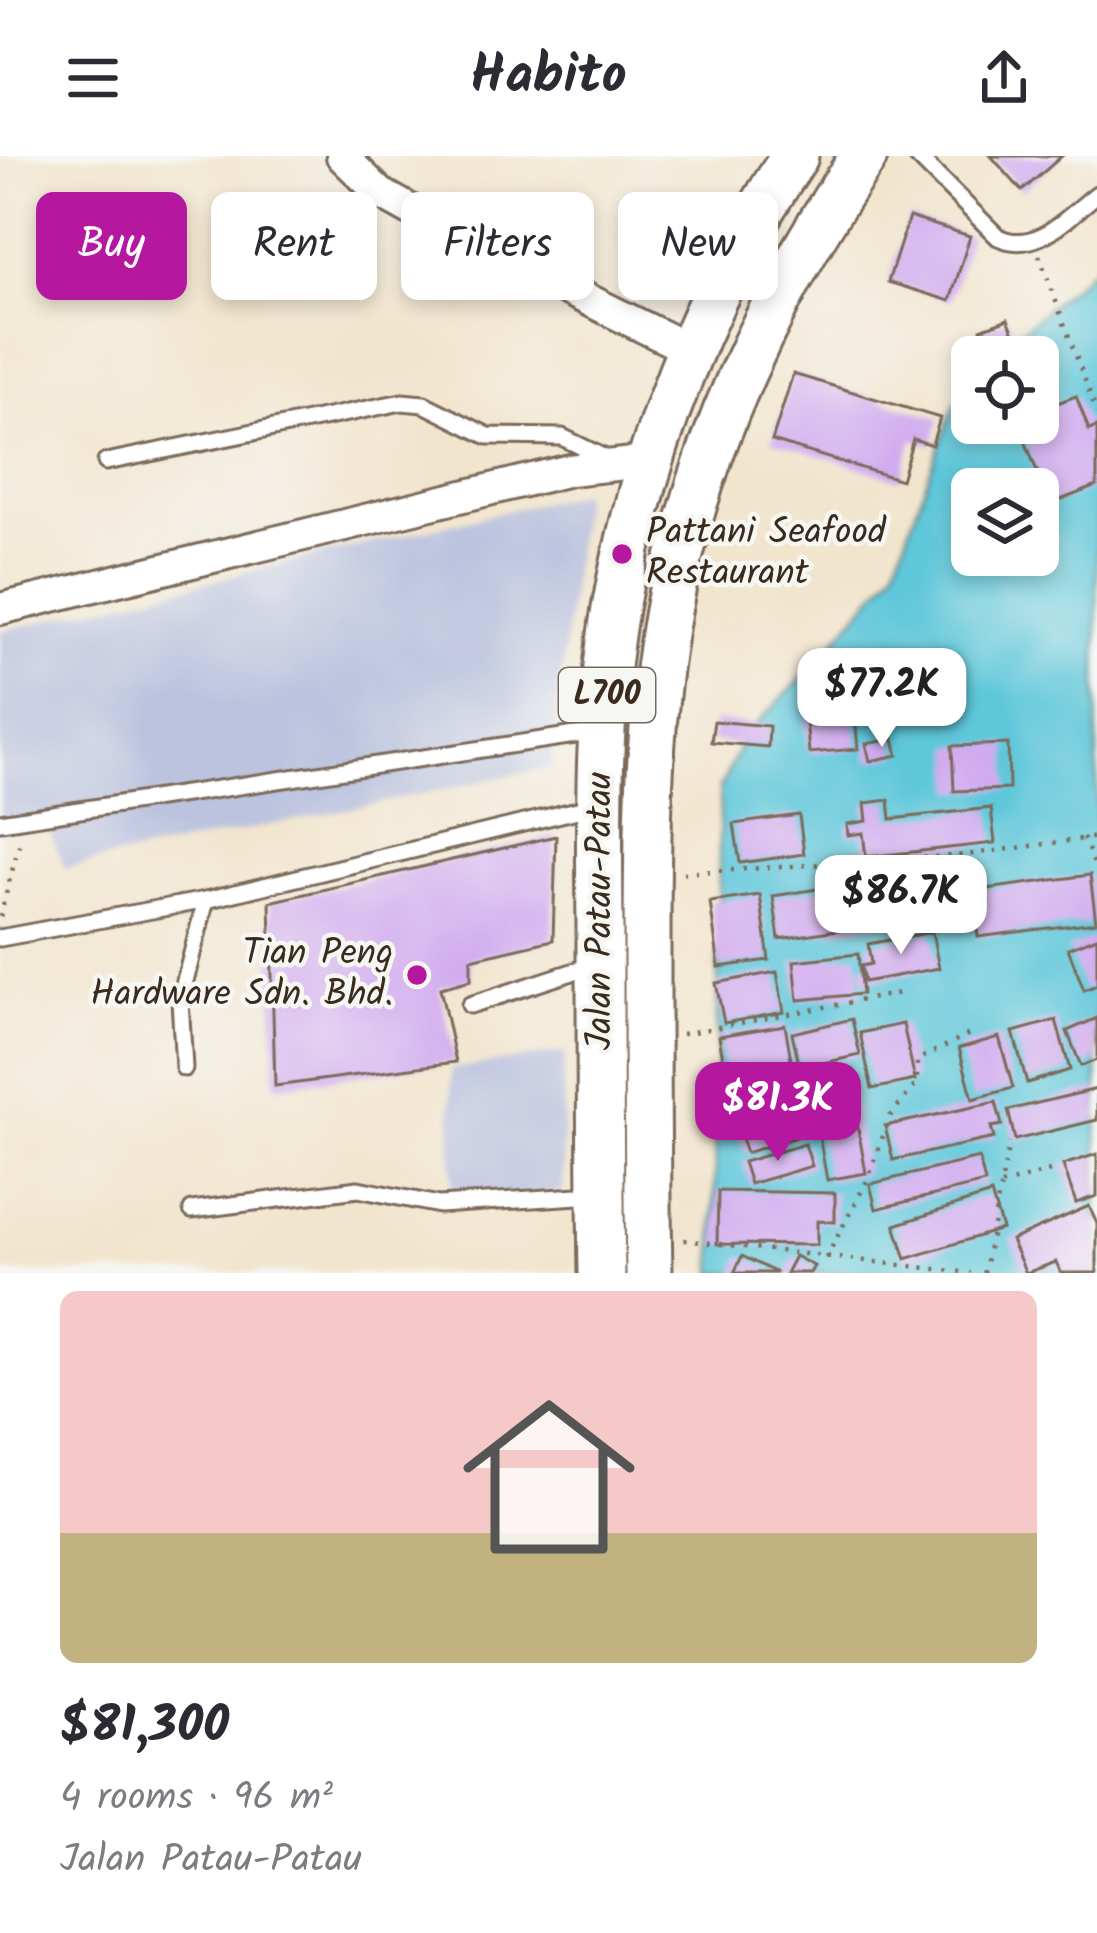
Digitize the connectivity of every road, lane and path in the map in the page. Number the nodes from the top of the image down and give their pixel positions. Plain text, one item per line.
1 (342, 156) edge
2 (795, 156) edge
3 (864, 156) edge
4 (917, 156) edge
5 (1097, 194) edge
6 (1035, 242) junction
7 (690, 350) junction
8 (1097, 413) edge
9 (106, 462) dead end
10 (634, 463) junction
11 (0, 609) edge
12 (604, 731) junction
13 (599, 805) junction
14 (26, 818) junction
15 (0, 822) edge
16 (1097, 837) edge
17 (1083, 838) junction
18 (1097, 870) edge
19 (647, 875) junction
20 (206, 900) junction
21 (0, 918) edge
22 (0, 938) edge
23 (600, 964) junction
24 (900, 993) dead end
25 (470, 1005) dead end
26 (969, 1034) dead end
27 (647, 1041) junction
28 (184, 1068) dead end
29 (1009, 1142) dead end
30 (1050, 1171) dead end
31 (1001, 1185) junction
32 (601, 1195) junction
33 (192, 1210) dead end
34 (649, 1254) edge
35 (826, 1258) junction
36 (602, 1273) edge
37 (971, 1273) edge
38 (984, 1273) edge

1 - 7 street
2 - 7 main road, Jalan Patau-Patau / L700
3 - 19 main road, Jalan Patau-Patau / L700
4 - 6 lane
5 - 6 lane
6 - 8 path
7 - 10 main road, Jalan Patau-Patau / L700
9 - 10 lane
10 - 11 street
10 - 12 main road, Jalan Patau-Patau / L700
12 - 13 main road, Jalan Patau-Patau / L700
12 - 14 lane
13 - 20 lane
13 - 23 main road, Jalan Patau-Patau / L700
14 - 15 lane
14 - 21 path
16 - 17 path
17 - 18 path
17 - 19 path
19 - 27 main road, Jalan Patau-Patau / L700
20 - 22 lane
20 - 28 lane
23 - 25 lane
23 - 32 main road, Jalan Patau-Patau / L700
24 - 27 path
26 - 35 path
27 - 34 main road, Jalan Patau-Patau / L700
29 - 31 path
30 - 31 path
31 - 38 path
32 - 33 lane
32 - 36 main road, Jalan Patau-Patau / L700
34 - 35 path
35 - 37 path

